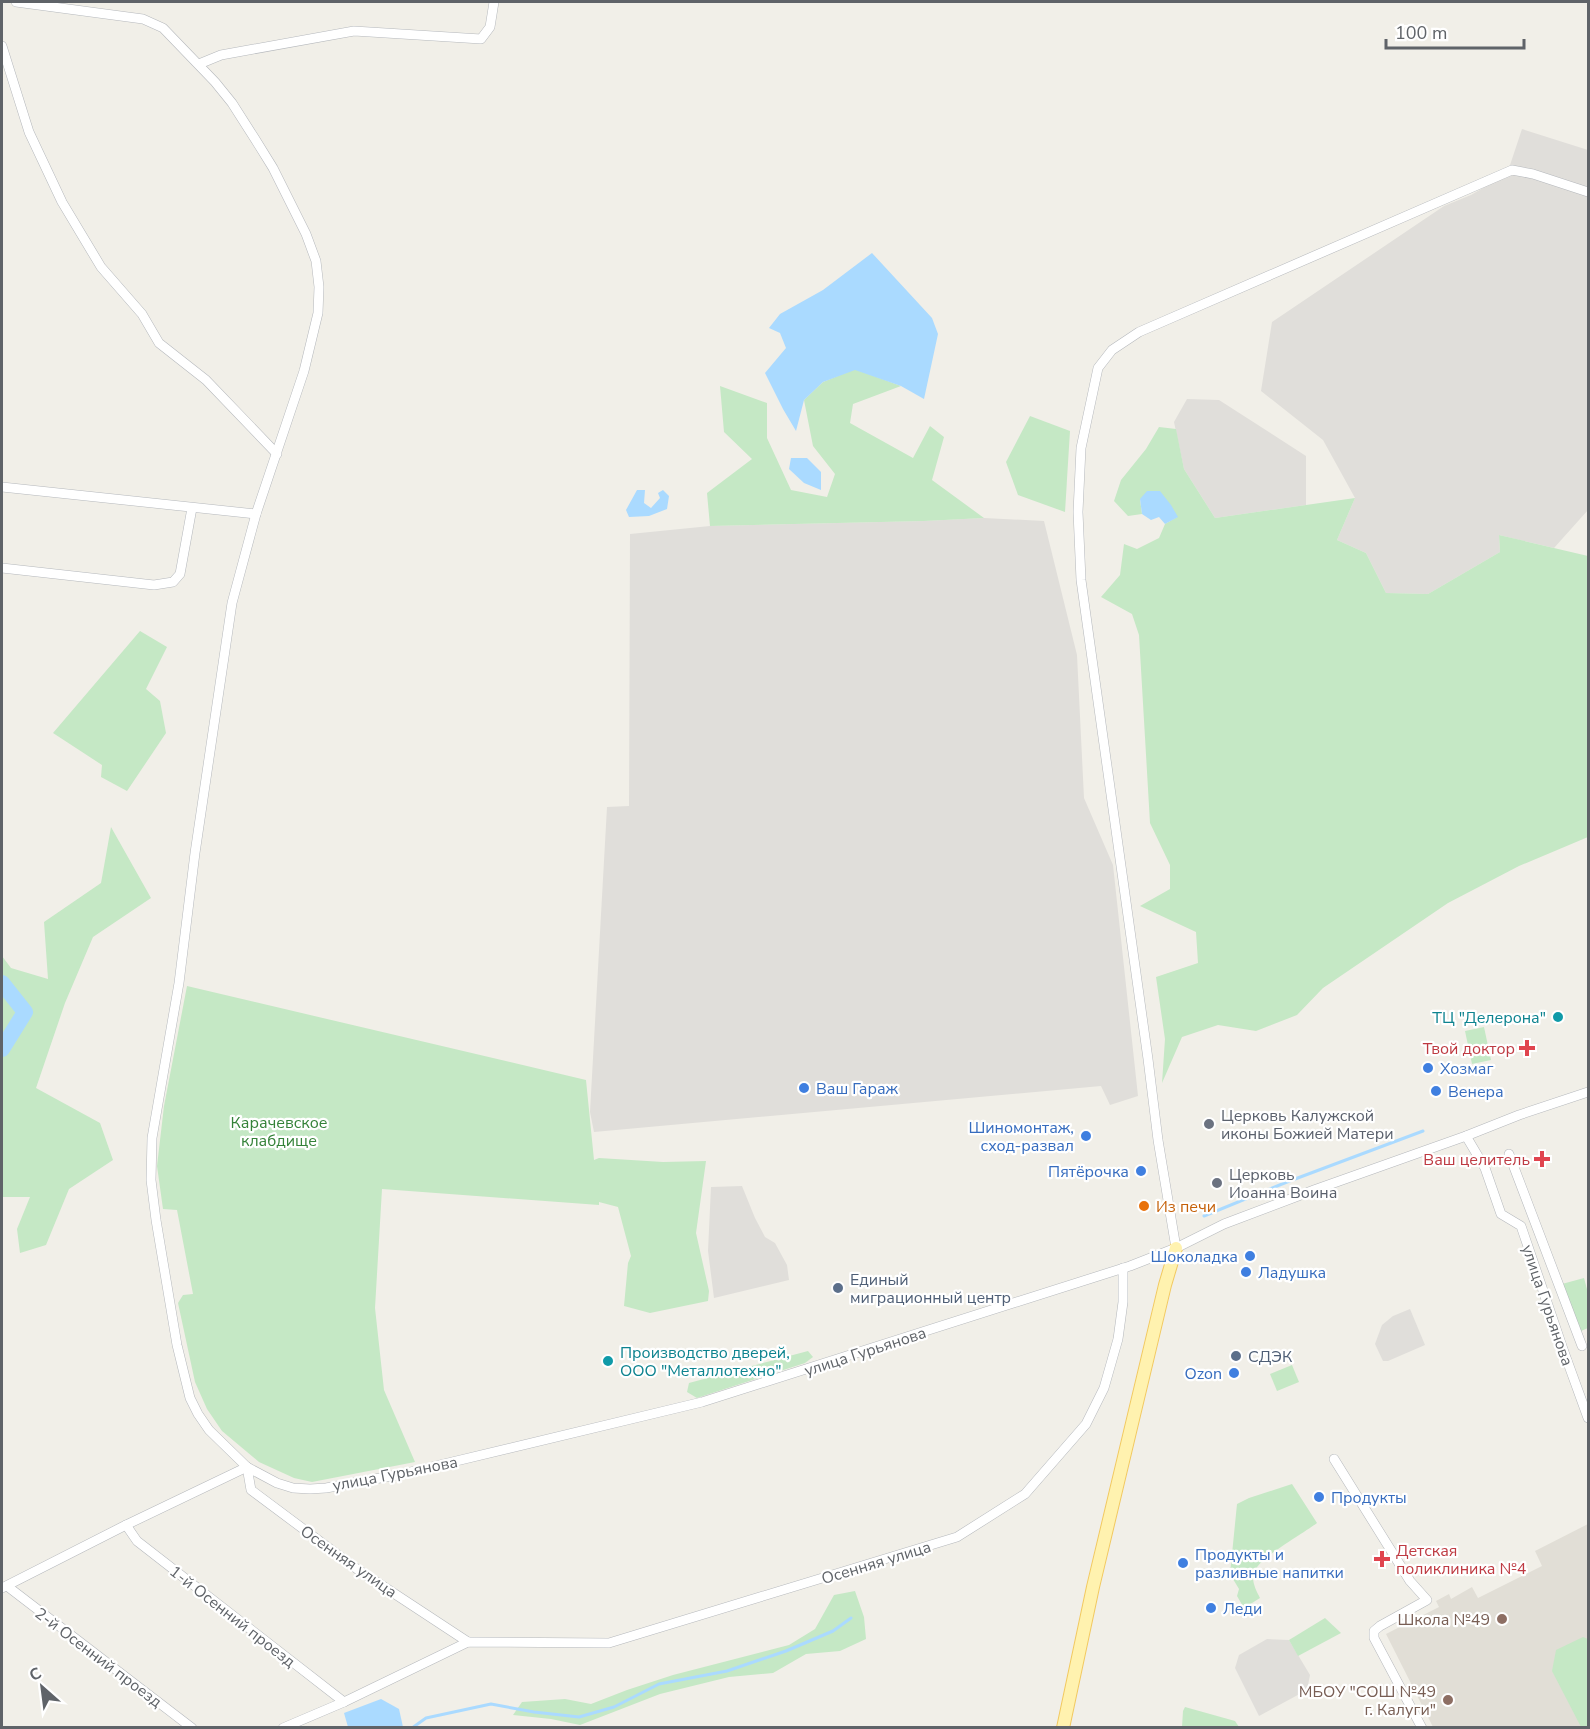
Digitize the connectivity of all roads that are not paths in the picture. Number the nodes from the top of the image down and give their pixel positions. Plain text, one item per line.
1 (16, 2) edge
2 (494, 2) edge
3 (2, 46) edge
4 (199, 64) junction
5 (1588, 192) edge
6 (277, 454) junction
7 (2, 487) edge
8 (192, 508) junction
9 (256, 514) junction
10 (2, 568) edge
11 (1588, 1092) edge
12 (1466, 1136) junction
13 (1509, 1154) dead end
14 (1176, 1248) junction
15 (1123, 1268) junction
16 (1582, 1346) dead end
17 (1588, 1418) edge
18 (1334, 1459) dead end
19 (247, 1467) junction
20 (126, 1525) junction
21 (4, 1587) edge
22 (468, 1642) junction
23 (344, 1702) junction
24 (192, 1728) edge
25 (283, 1728) edge
26 (1063, 1728) edge
27 (1422, 1728) edge

1 - 4 street
2 - 4 street
3 - 6 street
4 - 6 street
5 - 14 street
6 - 9 street
7 - 8 street
8 - 9 street
8 - 10 street
9 - 19 street
11 - 12 street, улица Гурьянова
12 - 14 street, улица Гурьянова
12 - 17 street, улица Гурьянова
13 - 16 street
14 - 15 street, улица Гурьянова
14 - 26 main road
15 - 19 street, улица Гурьянова
15 - 22 street, Осенняя улица
18 - 27 street
19 - 20 street
19 - 22 street, Осенняя улица
20 - 21 street
20 - 23 street, 1-й Осенний проезд
21 - 24 street, 2-й Осенний проезд
22 - 23 street, Осенняя улица
23 - 25 street, Осенняя улица

